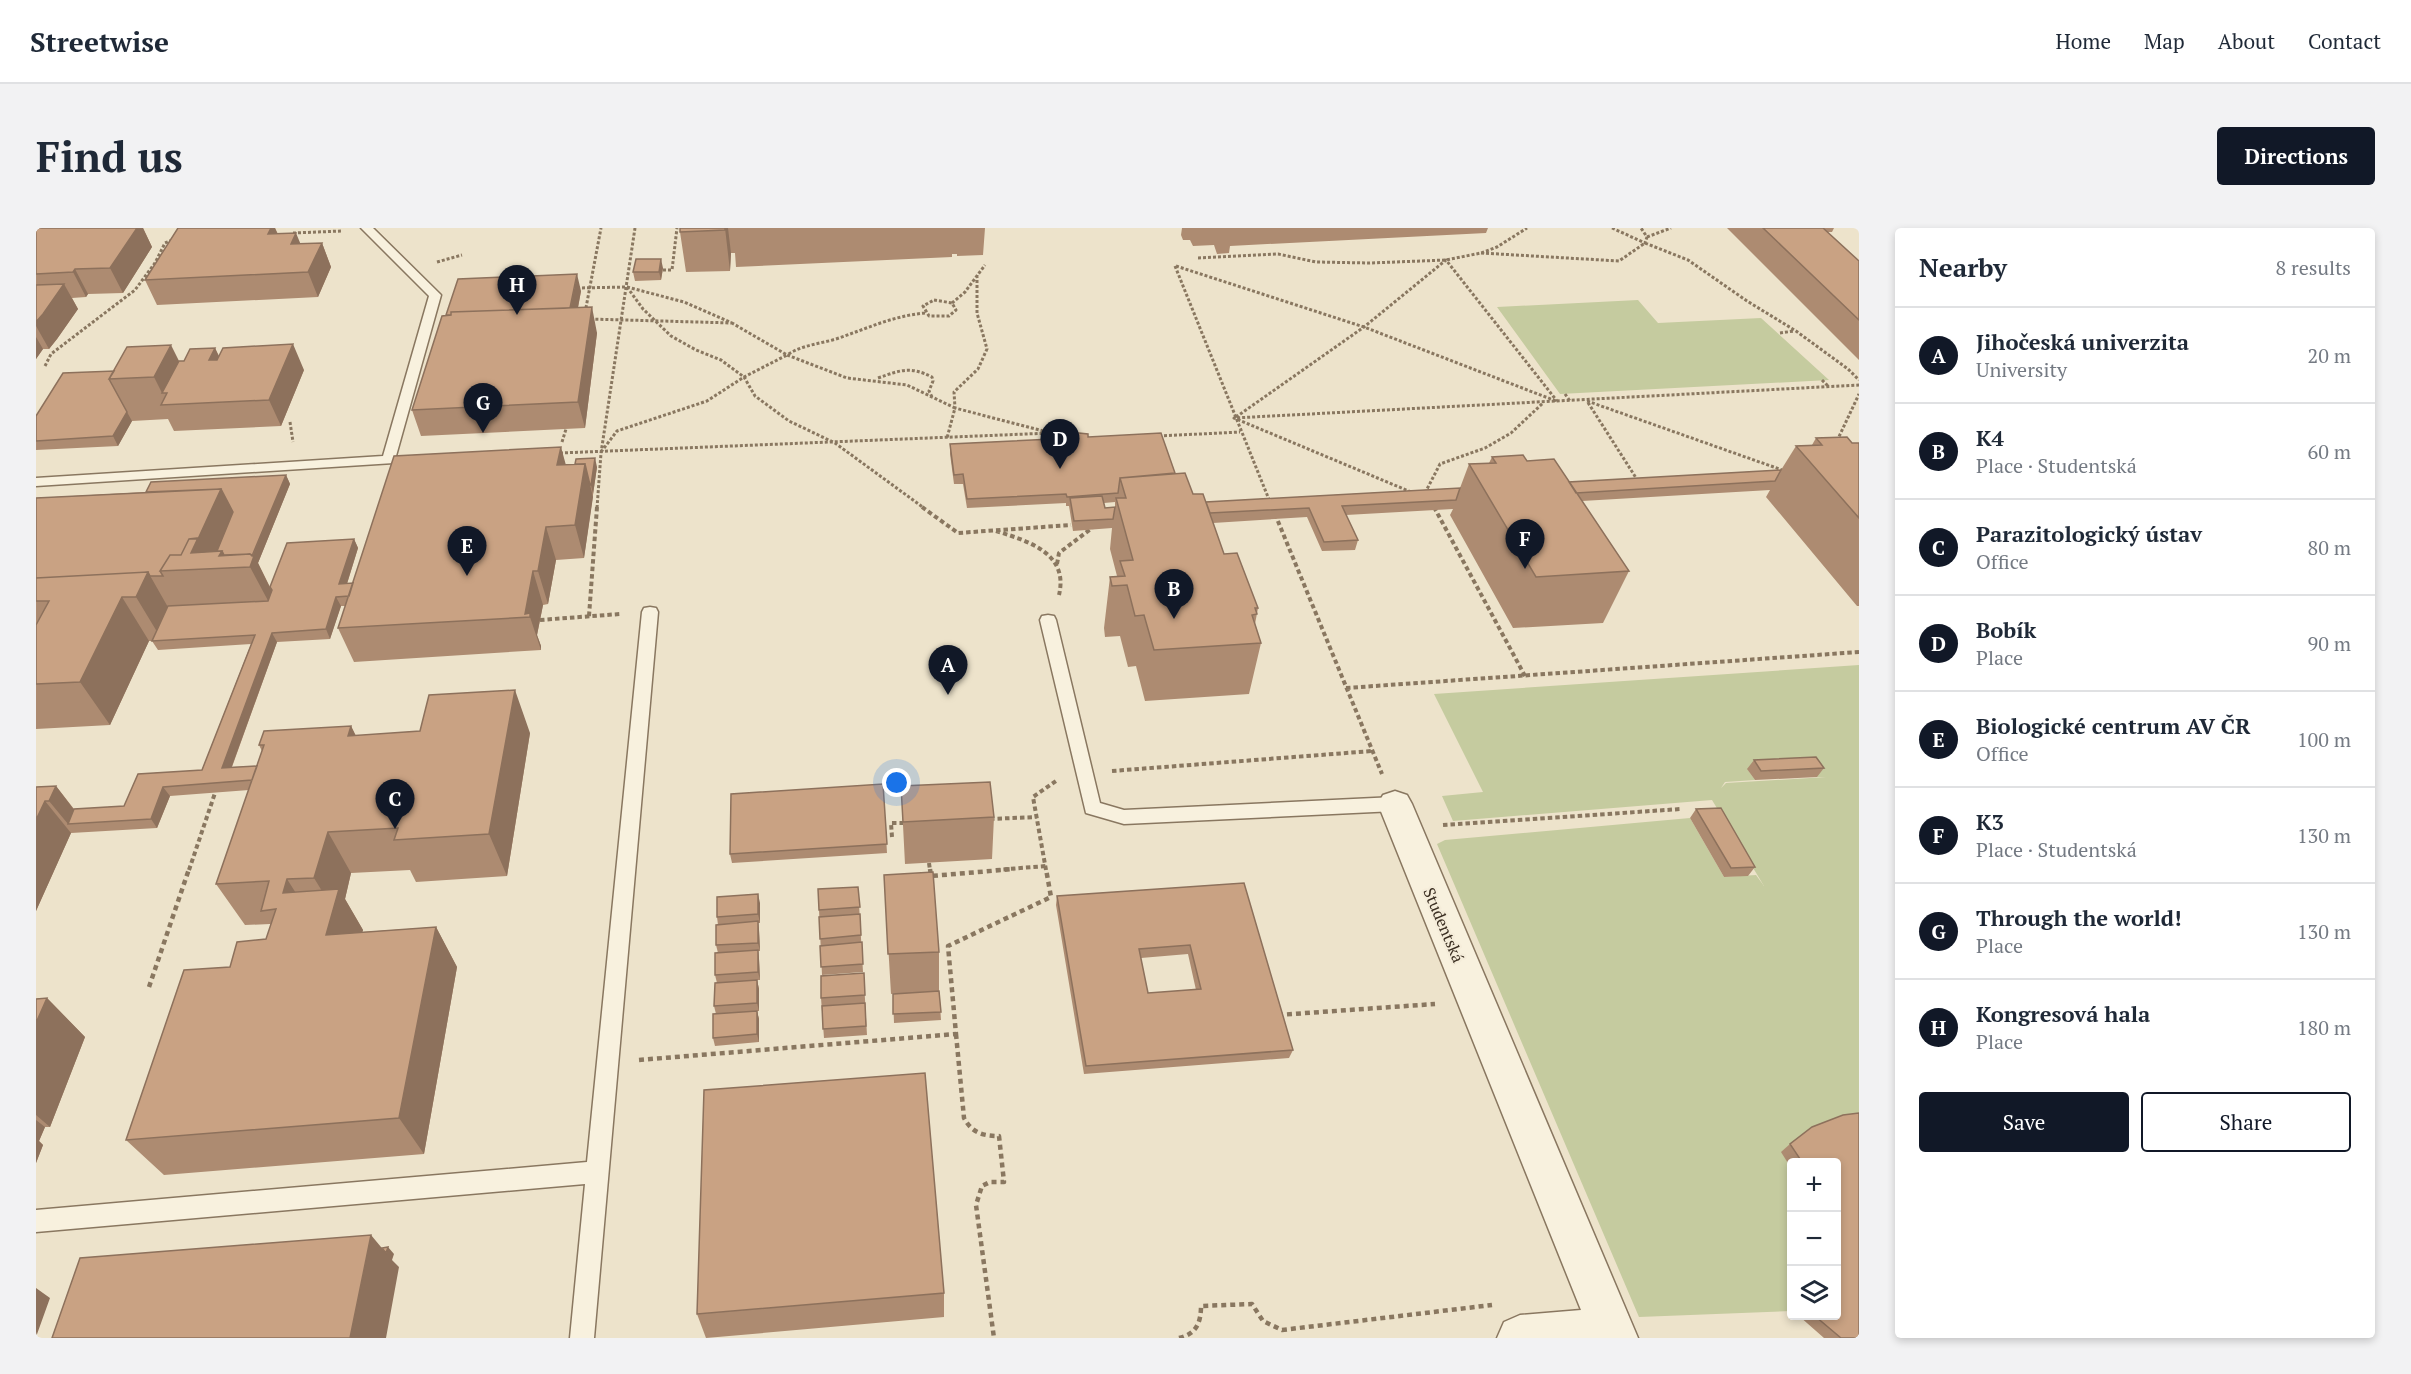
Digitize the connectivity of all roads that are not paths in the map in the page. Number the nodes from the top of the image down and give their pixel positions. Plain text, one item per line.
1 (368, 229) edge
2 (36, 482) edge
3 (650, 612) road end
4 (1048, 620) road end
5 (1399, 816) joint
6 (598, 1173) junction
7 (36, 1221) edge
8 (1512, 1321) edge
9 (1613, 1334) edge
10 (582, 1338) edge

1 - 2 lane
3 - 6 lane
4 - 5 lane
5 - 9 street, Studentská
6 - 7 lane
6 - 10 lane
8 - 9 street, Studentská

